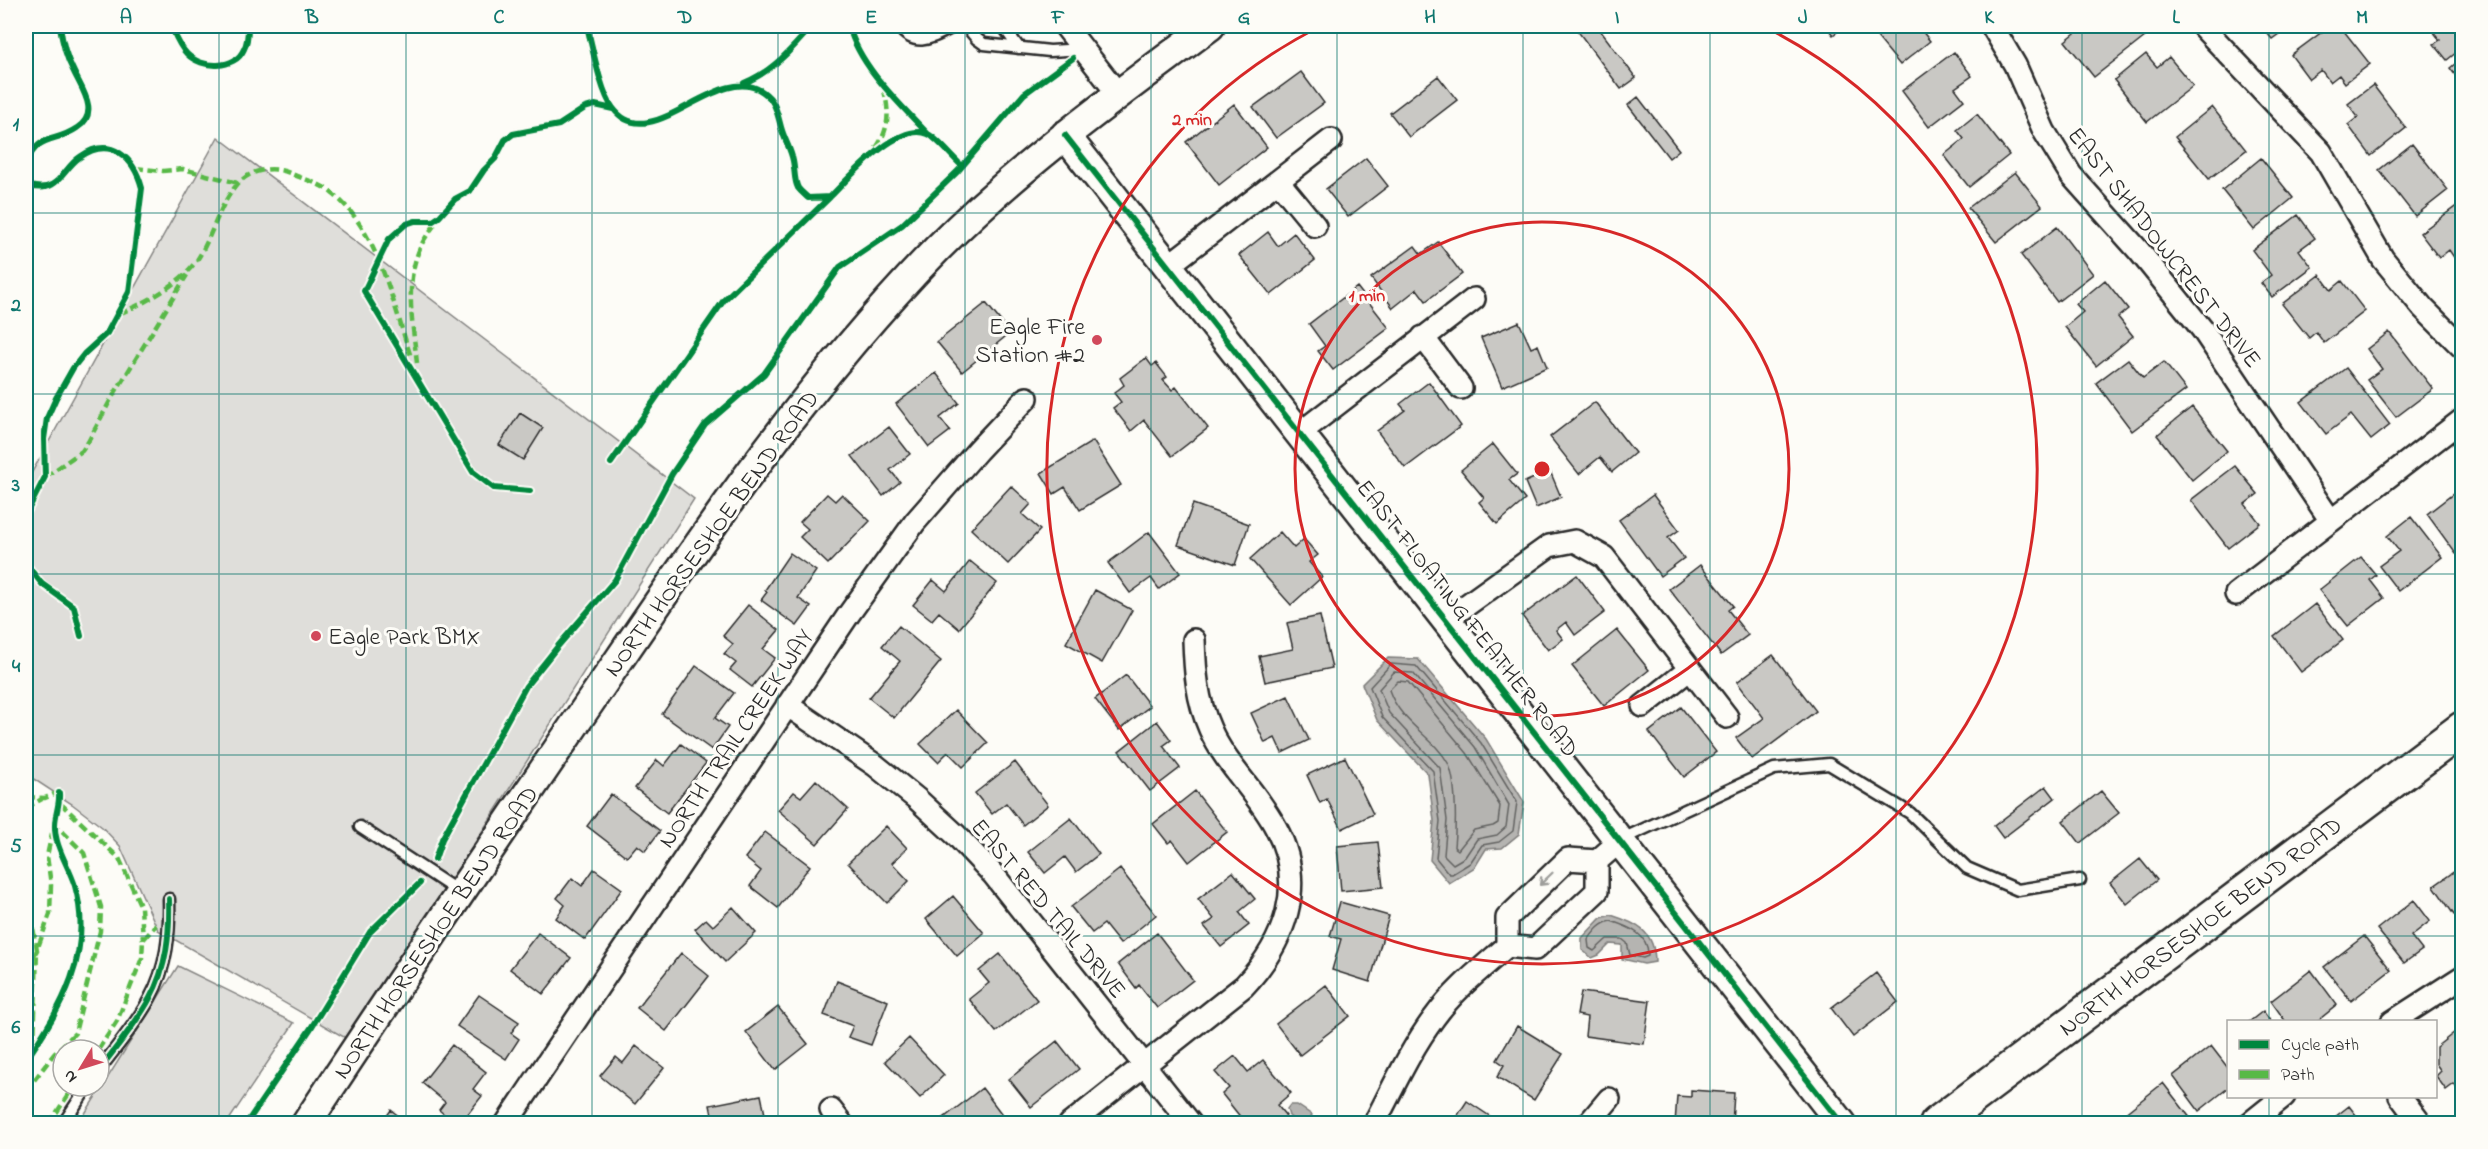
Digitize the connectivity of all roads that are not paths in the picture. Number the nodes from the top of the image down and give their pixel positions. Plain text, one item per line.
1 (898, 26) edge
2 (955, 26) edge
3 (966, 26) edge
4 (1003, 26) edge
5 (1065, 26) edge
6 (1210, 26) edge
7 (1992, 26) edge
8 (2202, 26) edge
9 (1019, 48) junction
10 (1083, 49) junction
11 (1118, 94) junction
12 (1065, 135) junction
13 (1331, 140) dead end
14 (1278, 181) junction
15 (1315, 226) dead end
16 (1168, 266) junction
17 (1474, 299) dead end
18 (1423, 337) junction
19 (2463, 347) edge
20 (1461, 387) dead end
21 (1027, 398) dead end
22 (2463, 420) edge
23 (1300, 433) junction
24 (2331, 521) junction
25 (2236, 594) dead end
26 (1446, 620) junction
27 (1194, 640) dead end
28 (1690, 669) junction
29 (788, 705) junction
30 (1643, 706) dead end
31 (1727, 717) dead end
32 (2463, 729) edge
33 (360, 827) dead end
34 (1620, 841) junction
35 (1597, 861) junction
36 (2080, 880) dead end
37 (460, 892) junction
38 (170, 899) dead end
39 (1507, 946) junction
40 (2463, 977) edge
41 (2395, 1020) edge
42 (111, 1053) edge
43 (1145, 1065) junction
44 (80, 1098) edge
45 (2282, 1098) edge
46 (2402, 1098) edge
47 (1609, 1099) dead end
48 (63, 1124) edge
49 (306, 1124) edge
50 (506, 1124) edge
51 (1070, 1124) edge
52 (1191, 1124) edge
53 (1374, 1124) edge
54 (1588, 1124) edge
55 (1842, 1124) edge
56 (1937, 1124) edge
57 (2249, 1124) edge
58 (2421, 1124) edge

1 - 2 lane
3 - 9 lane
4 - 9 lane
5 - 10 street
6 - 11 street, NORTH HORSESHOE BEND ROAD
7 - 24 street, EAST SHADOWCREST DRIVE
8 - 19 street
9 - 10 lane
10 - 11 street
11 - 12 street, NORTH HORSESHOE BEND ROAD
12 - 16 street, EAST FLOATING FEATHER ROAD
12 - 37 street, NORTH HORSESHOE BEND ROAD
13 - 14 street
14 - 15 street
14 - 16 street
16 - 23 street, EAST FLOATING FEATHER ROAD
17 - 18 street
18 - 20 street
18 - 23 street
21 - 29 street, NORTH TRAIL CREEK WAY
22 - 24 street
23 - 26 street, EAST FLOATING FEATHER ROAD
24 - 25 street
26 - 28 street
26 - 34 street, EAST FLOATING FEATHER ROAD
27 - 43 street
28 - 30 street
28 - 31 street
29 - 43 street, EAST RED TAIL DRIVE
29 - 50 street, NORTH TRAIL CREEK WAY
32 - 56 highway, NORTH HORSESHOE BEND ROAD
33 - 37 lane
34 - 35 street
34 - 36 lane
34 - 55 street, EAST FLOATING FEATHER ROAD
35 -> 39 street
35 - 39 street
37 - 49 street, NORTH HORSESHOE BEND ROAD
38 - 42 lane
39 - 53 street
40 - 41 street
43 - 51 street
43 - 52 street, EAST RED TAIL DRIVE
44 - 48 lane
45 - 57 street
46 - 58 street
47 - 54 street

